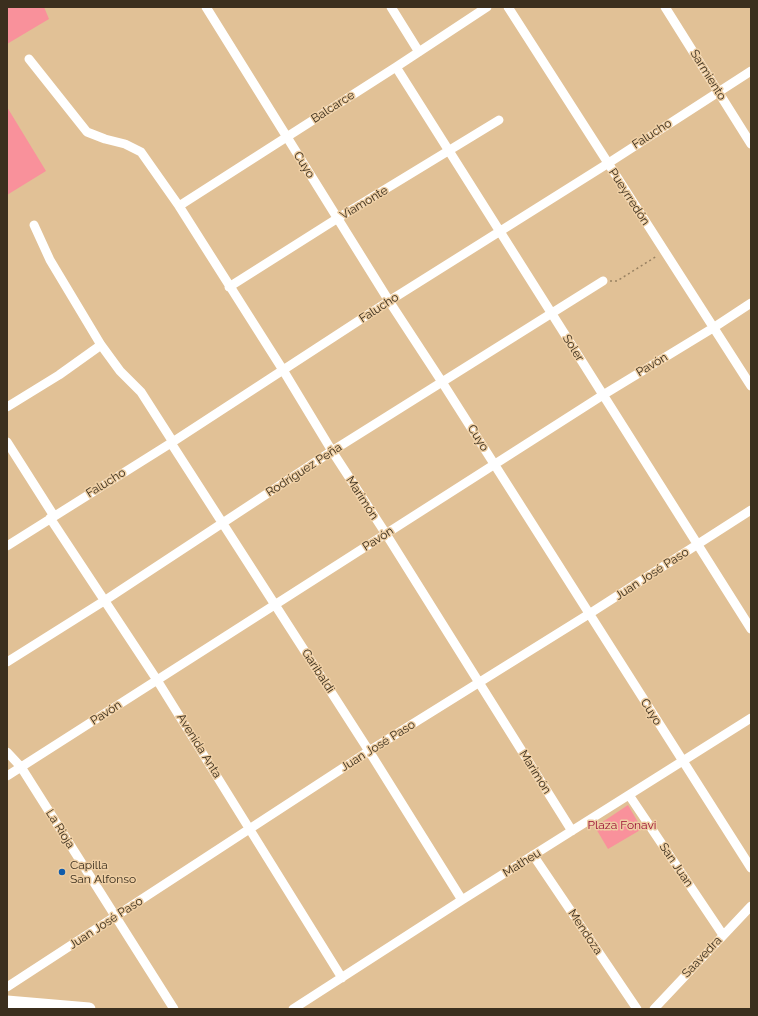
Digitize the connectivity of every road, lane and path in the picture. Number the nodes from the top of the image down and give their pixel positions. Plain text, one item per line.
1 (206, 7) edge
2 (391, 7) edge
3 (487, 7) edge
4 (508, 7) edge
5 (665, 7) edge
6 (419, 52) junction
7 (29, 59) dead end
8 (396, 67) junction
9 (751, 71) edge
10 (718, 92) junction
11 (499, 120) dead end
12 (287, 137) junction
13 (751, 144) edge
14 (450, 151) junction
15 (607, 164) junction
16 (179, 206) junction
17 (338, 218) junction
18 (34, 225) dead end
19 (499, 231) junction
20 (664, 252) junction
21 (602, 281) joint
22 (229, 287) junction
23 (389, 301) junction
24 (751, 303) edge
25 (551, 313) junction
26 (713, 328) junction
27 (101, 344) junction
28 (283, 370) junction
29 (442, 382) junction
30 (751, 386) edge
31 (603, 395) junction
32 (7, 407) edge
33 (7, 442) edge
34 (172, 443) junction
35 (332, 451) junction
36 (10, 453) edge
37 (494, 464) junction
38 (751, 510) edge
39 (52, 517) junction
40 (223, 523) junction
41 (386, 534) junction
42 (698, 545) junction
43 (7, 546) edge
44 (104, 601) junction
45 (276, 604) junction
46 (589, 614) junction
47 (751, 628) edge
48 (7, 662) edge
49 (157, 680) junction
50 (479, 683) junction
51 (751, 718) edge
52 (369, 751) junction
53 (7, 752) edge
54 (682, 762) junction
55 (21, 768) junction
56 (7, 776) edge
57 (629, 795) junction
58 (250, 828) junction
59 (572, 831) junction
60 (533, 855) junction
61 (751, 868) edge
62 (462, 900) junction
63 (751, 906) edge
64 (116, 916) junction
65 (723, 935) junction
66 (342, 978) junction
67 (7, 987) edge
68 (7, 1002) edge
69 (89, 1009) edge
70 (174, 1009) edge
71 (293, 1009) edge
72 (637, 1009) edge
73 (654, 1009) edge

1 - 12 street, Cuyo
2 - 6 street
3 - 6 street, Balcarce
4 - 15 street, Pueyrredón
5 - 10 street, Sarmiento
6 - 8 street, Balcarce
7 - 16 street, Marimón
8 - 12 street, Balcarce
8 - 14 street, Soler
9 - 10 street, Falucho
10 - 13 street, Sarmiento
10 - 15 street, Falucho
11 - 14 street, Viamonte
12 - 16 street, Balcarce
12 - 17 street, Cuyo
14 - 17 street, Viamonte
14 - 19 street, Soler
15 - 19 street, Falucho
15 - 20 street, Pueyrredón
16 - 22 street, Marimón
17 - 22 street, Viamonte
17 - 23 street, Cuyo
18 - 27 street, Garibaldi
19 - 23 street, Falucho
19 - 25 street, Soler
20 - 21 path
20 - 26 street, Pueyrredón
21 - 25 street, Rodríguez Peña
22 - 28 street, Marimón
23 - 28 street, Falucho
23 - 29 street, Cuyo
24 - 26 street, Pavón
25 - 29 street, Rodríguez Peña
25 - 31 street, Soler
26 - 30 street, Pueyrredón
26 - 31 street, Pavón
27 - 32 street
27 - 34 street, Garibaldi
28 - 34 street, Falucho
28 - 35 street, Marimón
29 - 35 street, Rodríguez Peña
29 - 37 street, Cuyo
31 - 37 street, Pavón
31 - 42 street, Soler
33 - 36 street, Avenida Anta
34 - 39 street, Falucho
34 - 40 street, Garibaldi
35 - 40 street, Rodríguez Peña
35 - 41 street, Marimón
36 - 39 street, Avenida Anta
37 - 41 street, Pavón
37 - 46 street, Cuyo
38 - 42 street, Juan José Paso
39 - 43 street, Falucho
39 - 44 street, Avenida Anta
40 - 44 street, Rodríguez Peña
40 - 45 street, Garibaldi
41 - 45 street, Pavón
41 - 50 street, Marimón
42 - 46 street, Juan José Paso
42 - 47 street, Soler
44 - 48 street, Rodríguez Peña
44 - 49 street, Avenida Anta
45 - 49 street, Pavón
45 - 52 street, Garibaldi
46 - 50 street, Juan José Paso
46 - 54 street, Cuyo
49 - 55 street, Pavón
49 - 58 street, Avenida Anta
50 - 52 street, Juan José Paso
50 - 59 street, Marimón
51 - 54 street, Matheu
52 - 58 street, Juan José Paso
52 - 62 street, Garibaldi
53 - 55 street, La Rioja
54 - 57 street, Matheu
54 - 61 street, Cuyo
55 - 56 street, Pavón
55 - 64 street, La Rioja
57 - 59 street, Matheu
57 - 65 street, San Juan
58 - 64 street, Juan José Paso
58 - 66 street, Avenida Anta
59 - 60 street, Matheu
60 - 62 street, Matheu
60 - 72 street, Mendoza
62 - 66 street, Matheu
63 - 65 street, Saavedra
64 - 67 street, Juan José Paso
64 - 70 street, La Rioja
65 - 73 street, Saavedra
66 - 71 street, Matheu
68 - 69 main road

